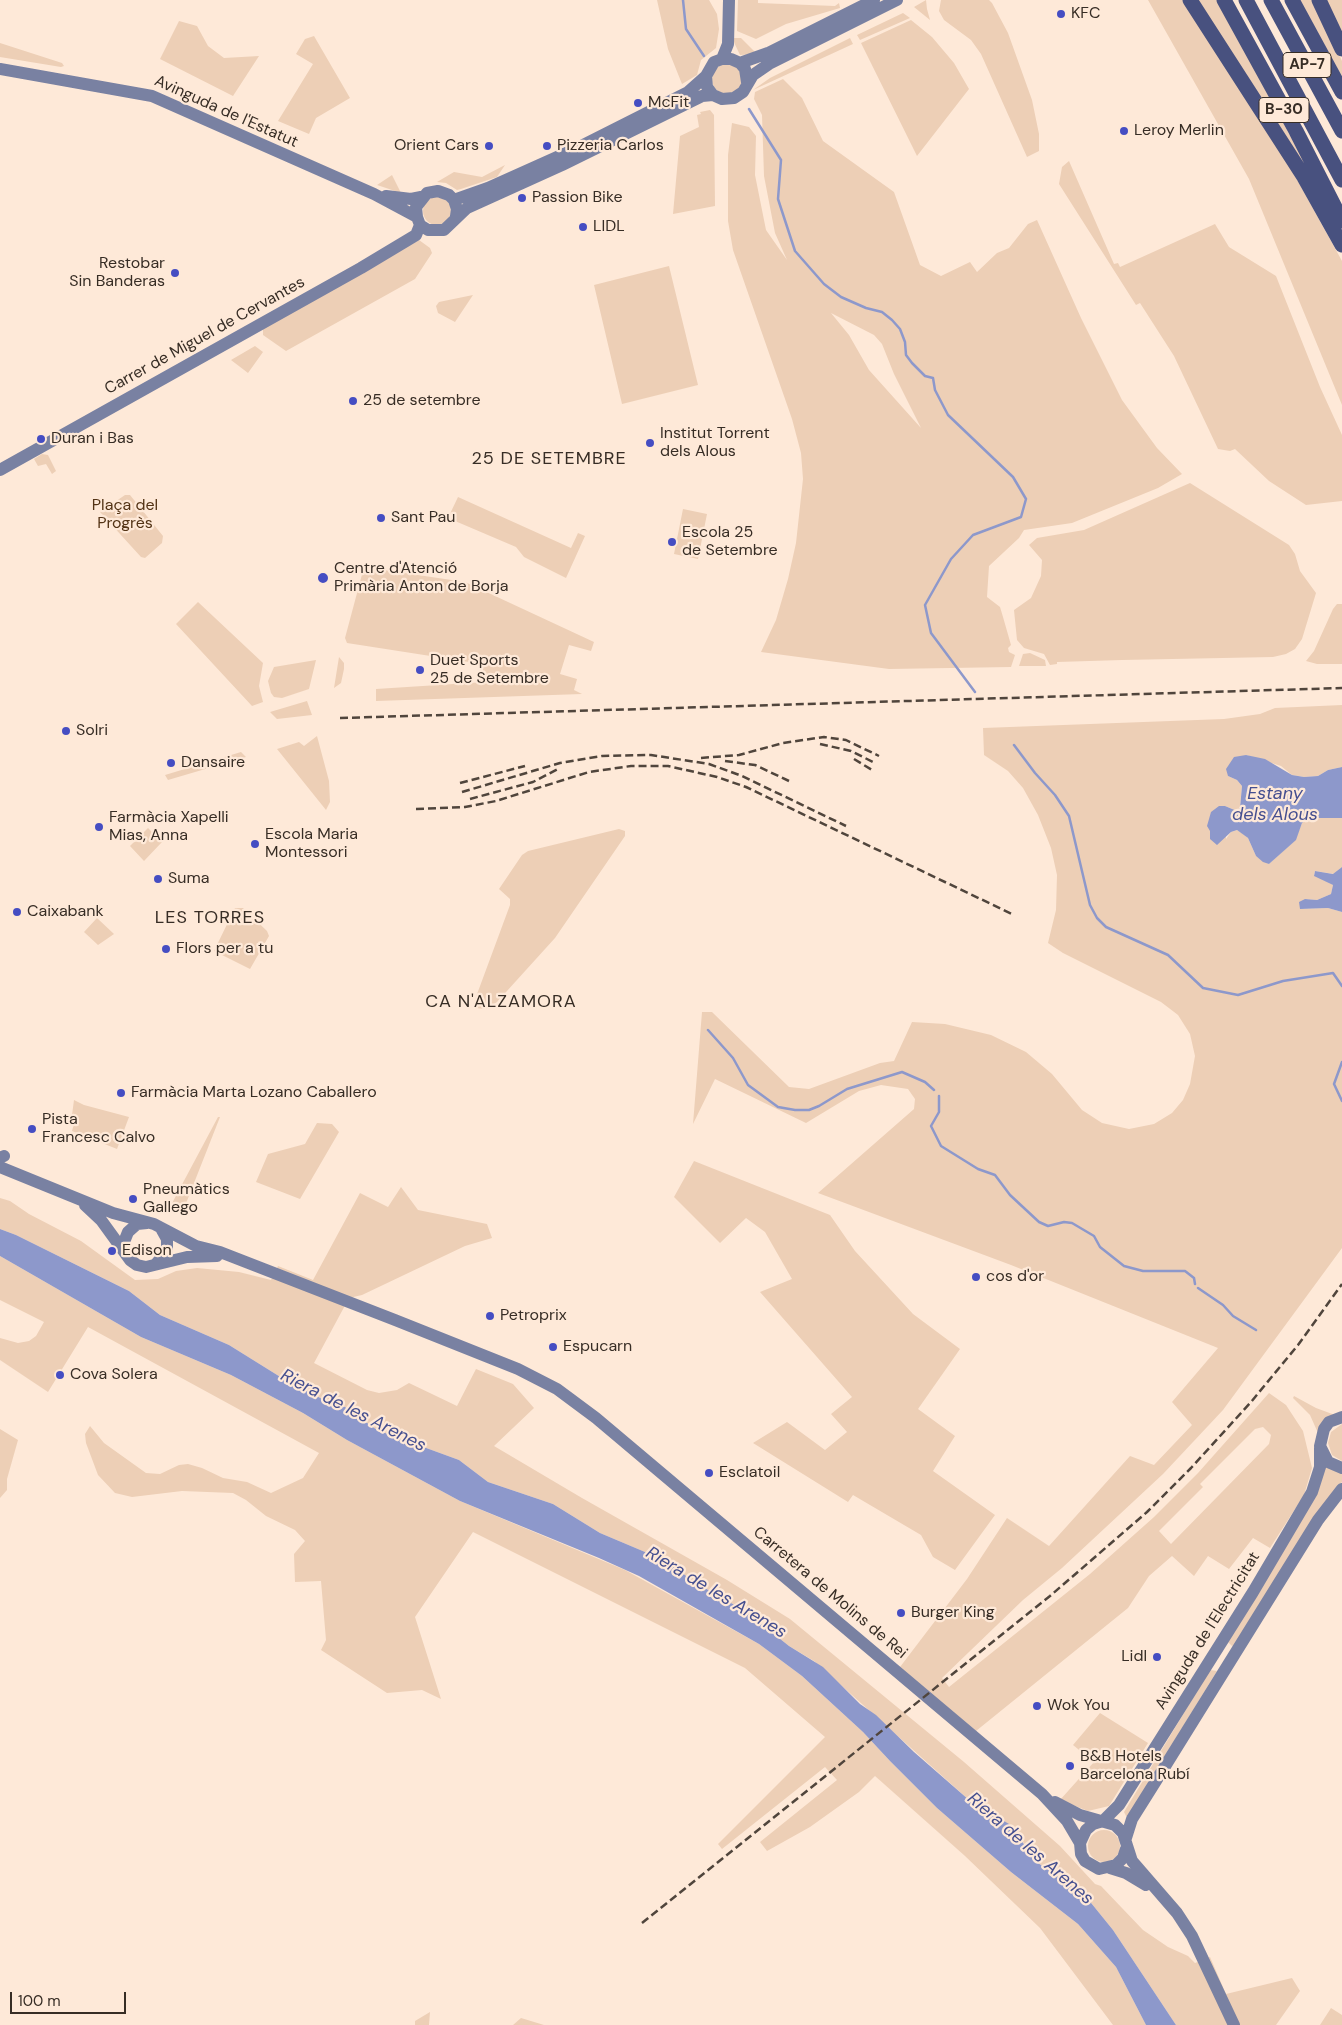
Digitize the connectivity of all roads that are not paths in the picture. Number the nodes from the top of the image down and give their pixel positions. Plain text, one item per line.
1 (729, 0) edge
2 (874, 0) edge
3 (897, 0) edge
4 (1190, 0) edge
5 (1224, 0) edge
6 (1246, 0) edge
7 (1271, 0) edge
8 (1292, 0) edge
9 (1319, 0) edge
10 (728, 44) junction
11 (1342, 49) edge
12 (722, 59) junction
13 (738, 62) junction
14 (0, 69) edge
15 (706, 76) junction
16 (747, 82) junction
17 (1342, 92) edge
18 (713, 95) junction
19 (1342, 131) edge
20 (1342, 180) edge
21 (374, 194) junction
22 (421, 197) junction
23 (454, 200) junction
24 (456, 216) junction
25 (419, 221) junction
26 (1342, 221) edge
27 (1342, 245) edge
28 (0, 470) edge
29 (1, 1160) edge
30 (77, 1198) junction
31 (147, 1222) junction
32 (162, 1230) junction
33 (124, 1251) junction
34 (234, 1258) junction
35 (156, 1264) junction
36 (1342, 1417) edge
37 (1320, 1448) junction
38 (1342, 1468) edge
39 (1342, 1489) edge
40 (1042, 1794) junction
41 (1098, 1820) junction
42 (1080, 1842) junction
43 (1126, 1844) junction
44 (1110, 1868) junction
45 (1157, 1892) junction
46 (1234, 2025) edge

1 - 10 main road
2 - 13 main road
3 - 16 main road
4 - 27 highway
5 - 26 highway, B-30
6 - 20 highway, AP-7
7 - 19 highway, AP-7
8 - 17 highway
9 - 11 highway
10 - 12 main road
10 - 13 main road
12 - 13 main road
12 - 15 main road
13 - 16 main road
14 - 21 main road, Avinguda de l'Estatut
15 - 18 main road
15 - 23 main road
16 - 18 main road
18 - 24 main road
21 - 22 main road, Avinguda de l'Estatut
21 - 25 main road, Avinguda de l'Estatut
22 - 23 main road
22 - 25 main road
23 - 24 main road
24 - 25 main road
25 - 28 main road, Carrer de Miguel de Cervantes
29 - 30 main road
30 - 31 main road
30 - 33 main road
31 - 32 main road
31 - 33 main road
32 - 34 main road
32 - 35 main road
33 - 35 main road
34 - 35 main road
34 - 40 main road, Carretera de Molins de Rei
36 - 37 main road, Avinguda de l'Electricitat
37 - 38 main road
37 - 41 main road, Avinguda de l'Electricitat
39 - 43 main road
40 - 41 main road, Carretera de Molins de Rei
40 - 42 main road, Carretera de Molins de Rei
41 - 42 main road
41 - 43 main road, Carretera de Molins de Rei
42 - 44 main road, Carretera de Molins de Rei
43 - 44 main road
43 - 45 main road, Carretera de Molins de Rei
44 - 45 main road, Carretera de Molins de Rei
45 - 46 main road, Carretera de Molins de Rei

